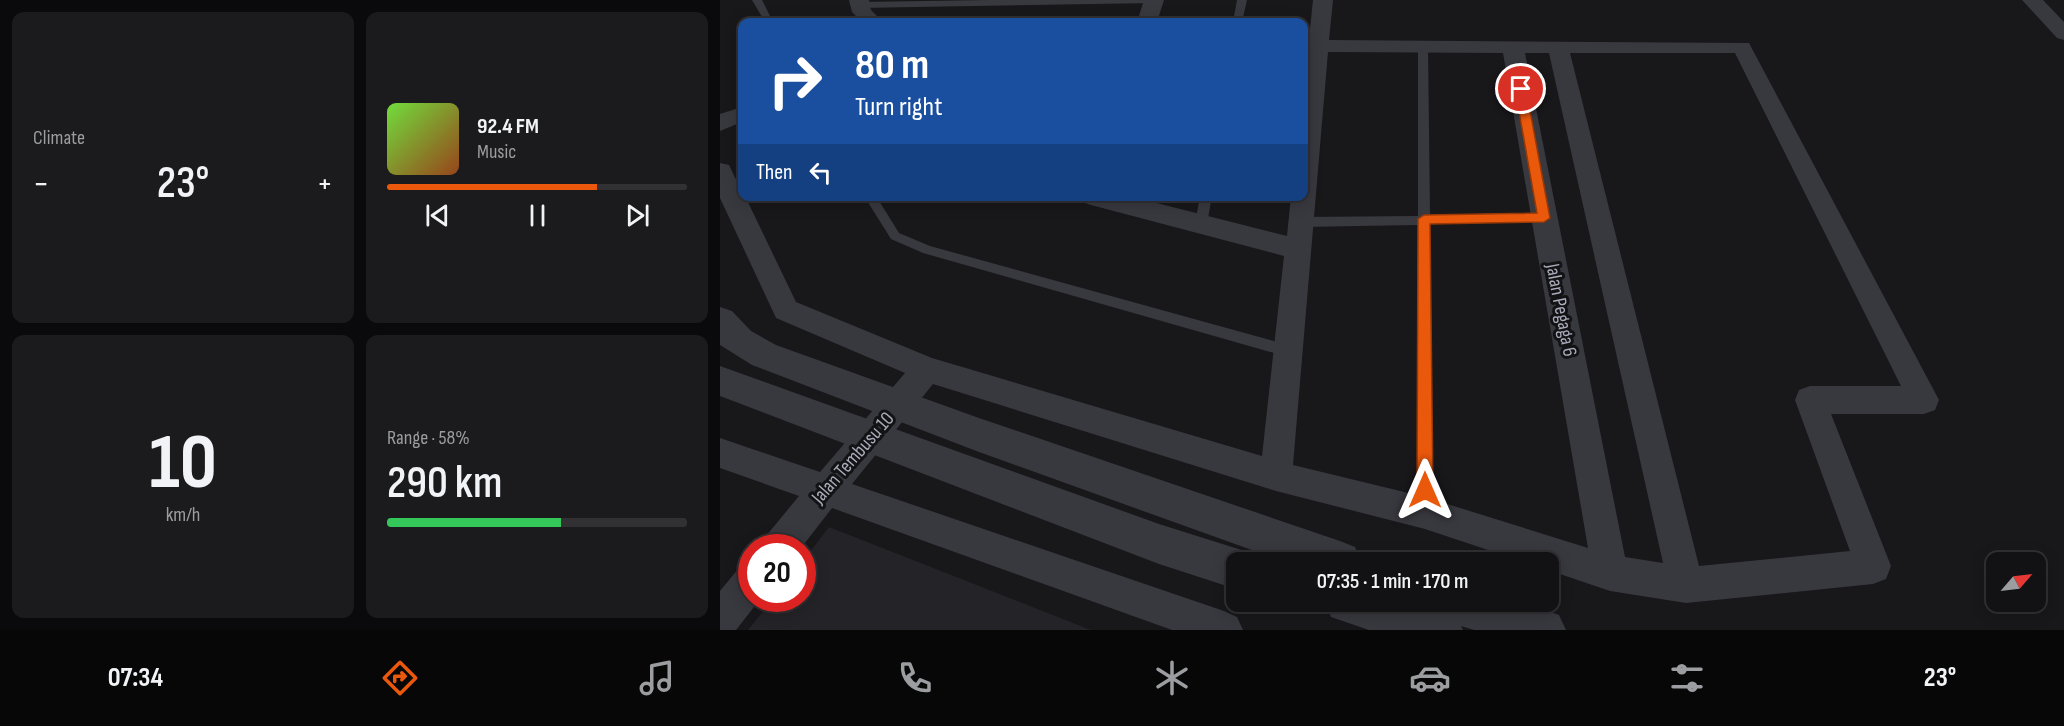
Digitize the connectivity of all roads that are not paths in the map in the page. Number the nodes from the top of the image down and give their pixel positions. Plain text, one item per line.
1 (757, 0) edge
2 (1154, 0) edge
3 (1242, 0) edge
4 (1323, 0) edge
5 (2031, 0) edge
6 (859, 2) edge
7 (767, 18) edge
8 (870, 18) edge
9 (1148, 18) edge
10 (1239, 18) edge
11 (2064, 34) edge
12 (1317, 38) junction
13 (1423, 46) junction
14 (1513, 47) junction
15 (1558, 47) junction
16 (738, 116) edge
17 (720, 123) edge
18 (1308, 142) edge
19 (720, 171) edge
20 (873, 201) edge
21 (1108, 201) edge
22 (1205, 201) edge
23 (1303, 201) edge
24 (1544, 218) junction
25 (1424, 219) junction
26 (1301, 222) junction
27 (1201, 224) junction
28 (1298, 249) junction
29 (720, 321) edge
30 (1288, 351) junction
31 (927, 369) junction
32 (720, 381) edge
33 (897, 406) junction
34 (872, 436) junction
35 (720, 453) edge
36 (1276, 476) junction
37 (826, 488) junction
38 (1425, 513) junction
39 (789, 534) edge
40 (1312, 552) edge
41 (1226, 565) edge
42 (1610, 573) junction
43 (1686, 585) junction
44 (738, 598) edge
45 (1383, 612) edge
46 (1485, 612) edge
47 (1402, 617) edge
48 (720, 620) edge
49 (1224, 630) edge
50 (1441, 630) edge
51 (1544, 630) edge

1 - 7 lane
2 - 6 lane
2 - 9 street
3 - 10 lane
4 - 12 street
5 - 11 street
6 - 8 street
12 - 13 street
12 - 18 street
13 - 14 street
13 - 25 lane
14 - 15 street
14 - 24 street, Jalan Pegaga 6
15 - 43 street
15 - 43 street
16 - 17 street
19 - 31 street
20 - 30 lane
21 - 27 street
22 - 27 lane
23 - 26 street
24 - 25 lane
24 - 42 street, Jalan Pegaga 6
25 - 26 lane
25 - 38 lane
26 - 28 street
27 - 28 street
28 - 30 street
29 - 33 street
30 - 36 street
31 - 33 street, Jalan Tembusu 10
31 - 36 street
32 - 34 street
33 - 34 street, Jalan Tembusu 10
33 - 40 street
34 - 37 street, Jalan Tembusu 10
34 - 41 street
35 - 37 street
36 - 38 street
37 - 39 street, Jalan Tembusu 10
37 - 49 street
38 - 42 street
42 - 43 street
44 - 48 street
45 - 47 street
46 - 51 street
47 - 50 street

